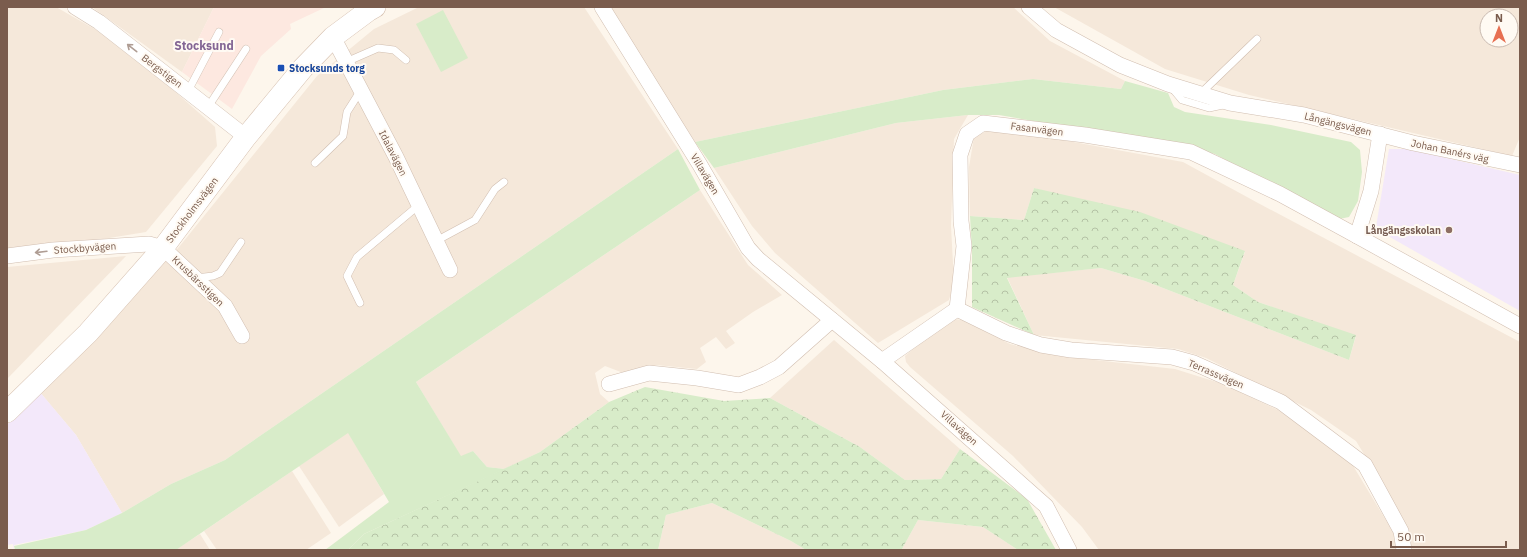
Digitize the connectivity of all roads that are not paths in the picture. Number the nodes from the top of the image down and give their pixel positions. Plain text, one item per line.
1 (75, 7) edge
2 (375, 7) edge
3 (602, 7) edge
4 (1029, 7) edge
5 (219, 32) dead end
6 (333, 37) junction
7 (1257, 38) dead end
8 (246, 49) dead end
9 (406, 60) dead end
10 (346, 62) junction
11 (1168, 84) junction
12 (187, 90) junction
13 (361, 90) junction
14 (1200, 94) junction
15 (1230, 103) junction
16 (208, 107) junction
17 (1380, 134) junction
18 (246, 137) junction
19 (315, 163) dead end
20 (1520, 165) edge
21 (504, 182) dead end
22 (419, 206) junction
23 (1357, 236) junction
24 (241, 242) dead end
25 (436, 242) junction
26 (163, 248) junction
27 (7, 256) edge
28 (450, 270) dead end
29 (196, 278) junction
30 (360, 303) dead end
31 (956, 309) junction
32 (832, 320) junction
33 (1520, 326) edge
34 (242, 336) dead end
35 (882, 361) junction
36 (609, 384) dead end
37 (7, 412) edge
38 (1069, 550) edge
39 (1404, 550) edge

12 -> 1 street, Bergstigen
2 - 6 street, Stockholmsvägen
3 - 32 street, Villavägen
4 - 11 street, Långängsvägen
5 - 12 lane
6 - 10 street, Idalavägen
6 - 18 street, Stockholmsvägen
7 - 14 lane
8 - 16 lane
9 - 10 lane
10 - 13 street, Idalavägen
11 - 14 street, Långängsvägen
11 - 15 lane
12 - 16 street, Bergstigen
13 - 19 lane
13 - 22 street, Idalavägen
14 - 15 street, Långängsvägen
15 - 17 street, Långängsvägen
16 - 18 street, Bergstigen
17 - 20 street, Johan Banérs väg
17 - 23 street, Långängsvägen
18 - 26 street, Stockholmsvägen
21 - 25 lane
22 - 25 street, Idalavägen
22 - 30 lane
23 - 31 street, Fasanvägen
23 - 33 street
24 - 29 lane
25 - 28 street, Idalavägen
26 -> 27 street, Stockbyvägen
26 - 29 street, Krusbärsstigen
26 - 37 street, Stockholmsvägen
29 - 34 street, Krusbärsstigen
31 - 35 street
31 - 39 street, Terrassvägen
32 - 35 street, Villavägen
32 - 36 street
35 - 38 street, Villavägen

